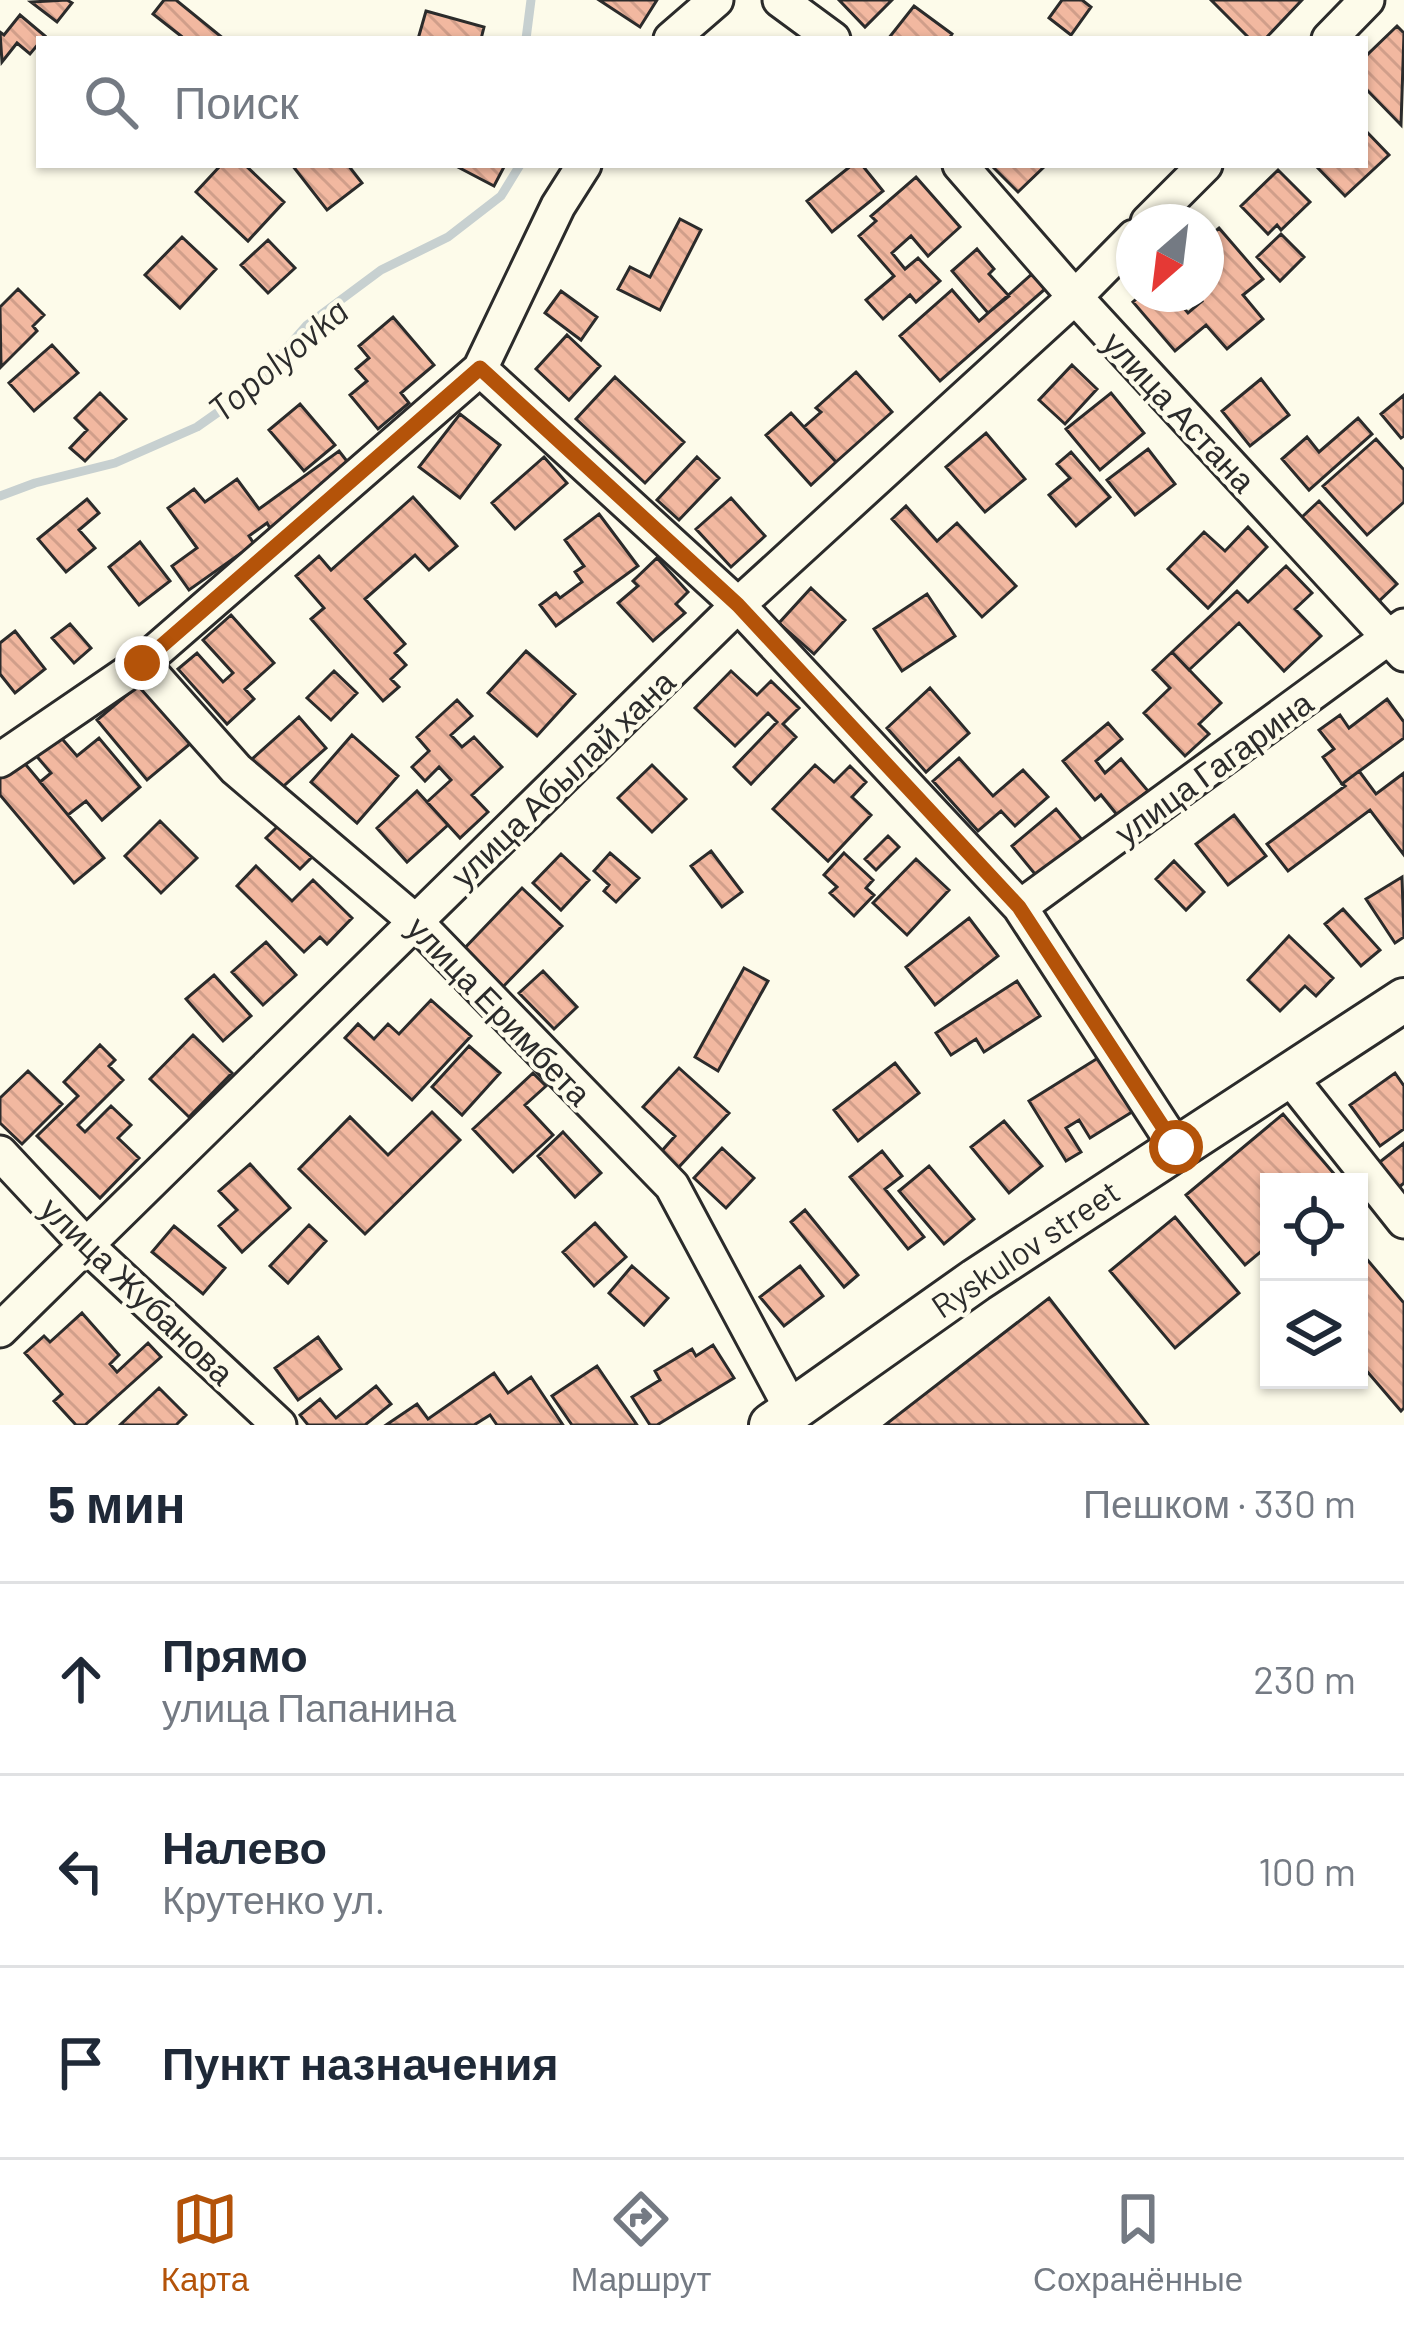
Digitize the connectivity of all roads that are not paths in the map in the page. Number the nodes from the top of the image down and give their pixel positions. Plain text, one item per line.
1 (716, 0) edge
2 (780, 0) edge
3 (1367, 0) edge
4 (674, 36) edge
5 (829, 36) edge
6 (1332, 36) edge
7 (582, 168) edge
8 (963, 168) edge
9 (1201, 168) edge
10 (1166, 204) edge
11 (1116, 255) edge
12 (1075, 297) junction
13 (480, 368) junction
14 (738, 605) junction
15 (1400, 639) edge
16 (142, 663) junction
17 (0, 760) edge
18 (1019, 907) junction
19 (415, 921) junction
20 (1404, 1000) edge
21 (1288, 1075) junction
22 (1176, 1147) junction
23 (0, 1153) edge
24 (1404, 1221) edge
25 (85, 1244) junction
26 (0, 1330) edge
27 (782, 1418) edge
28 (278, 1425) edge

1 - 4 street
2 - 5 street
3 - 6 street
7 - 13 street
8 - 12 street, улица Астана
9 - 10 street
11 - 12 street, улица Абылай хана
12 - 14 street, улица Абылай хана
12 - 15 street, улица Астана
13 - 14 street
13 - 16 street
14 - 18 street
14 - 19 street, улица Абылай хана
15 - 18 street, улица Гагарина
16 - 17 street
16 - 19 street, улица Еримбета
18 - 22 street
19 - 25 street, улица Абылай хана
19 - 27 street, улица Еримбета
20 - 21 main road, Ryskulov street
21 - 22 main road, Ryskulov street
21 - 24 street
22 - 27 main road, Ryskulov street
23 - 25 street, улица Жубанова
25 - 26 street, улица Абылай хана
25 - 28 street, улица Жубанова

